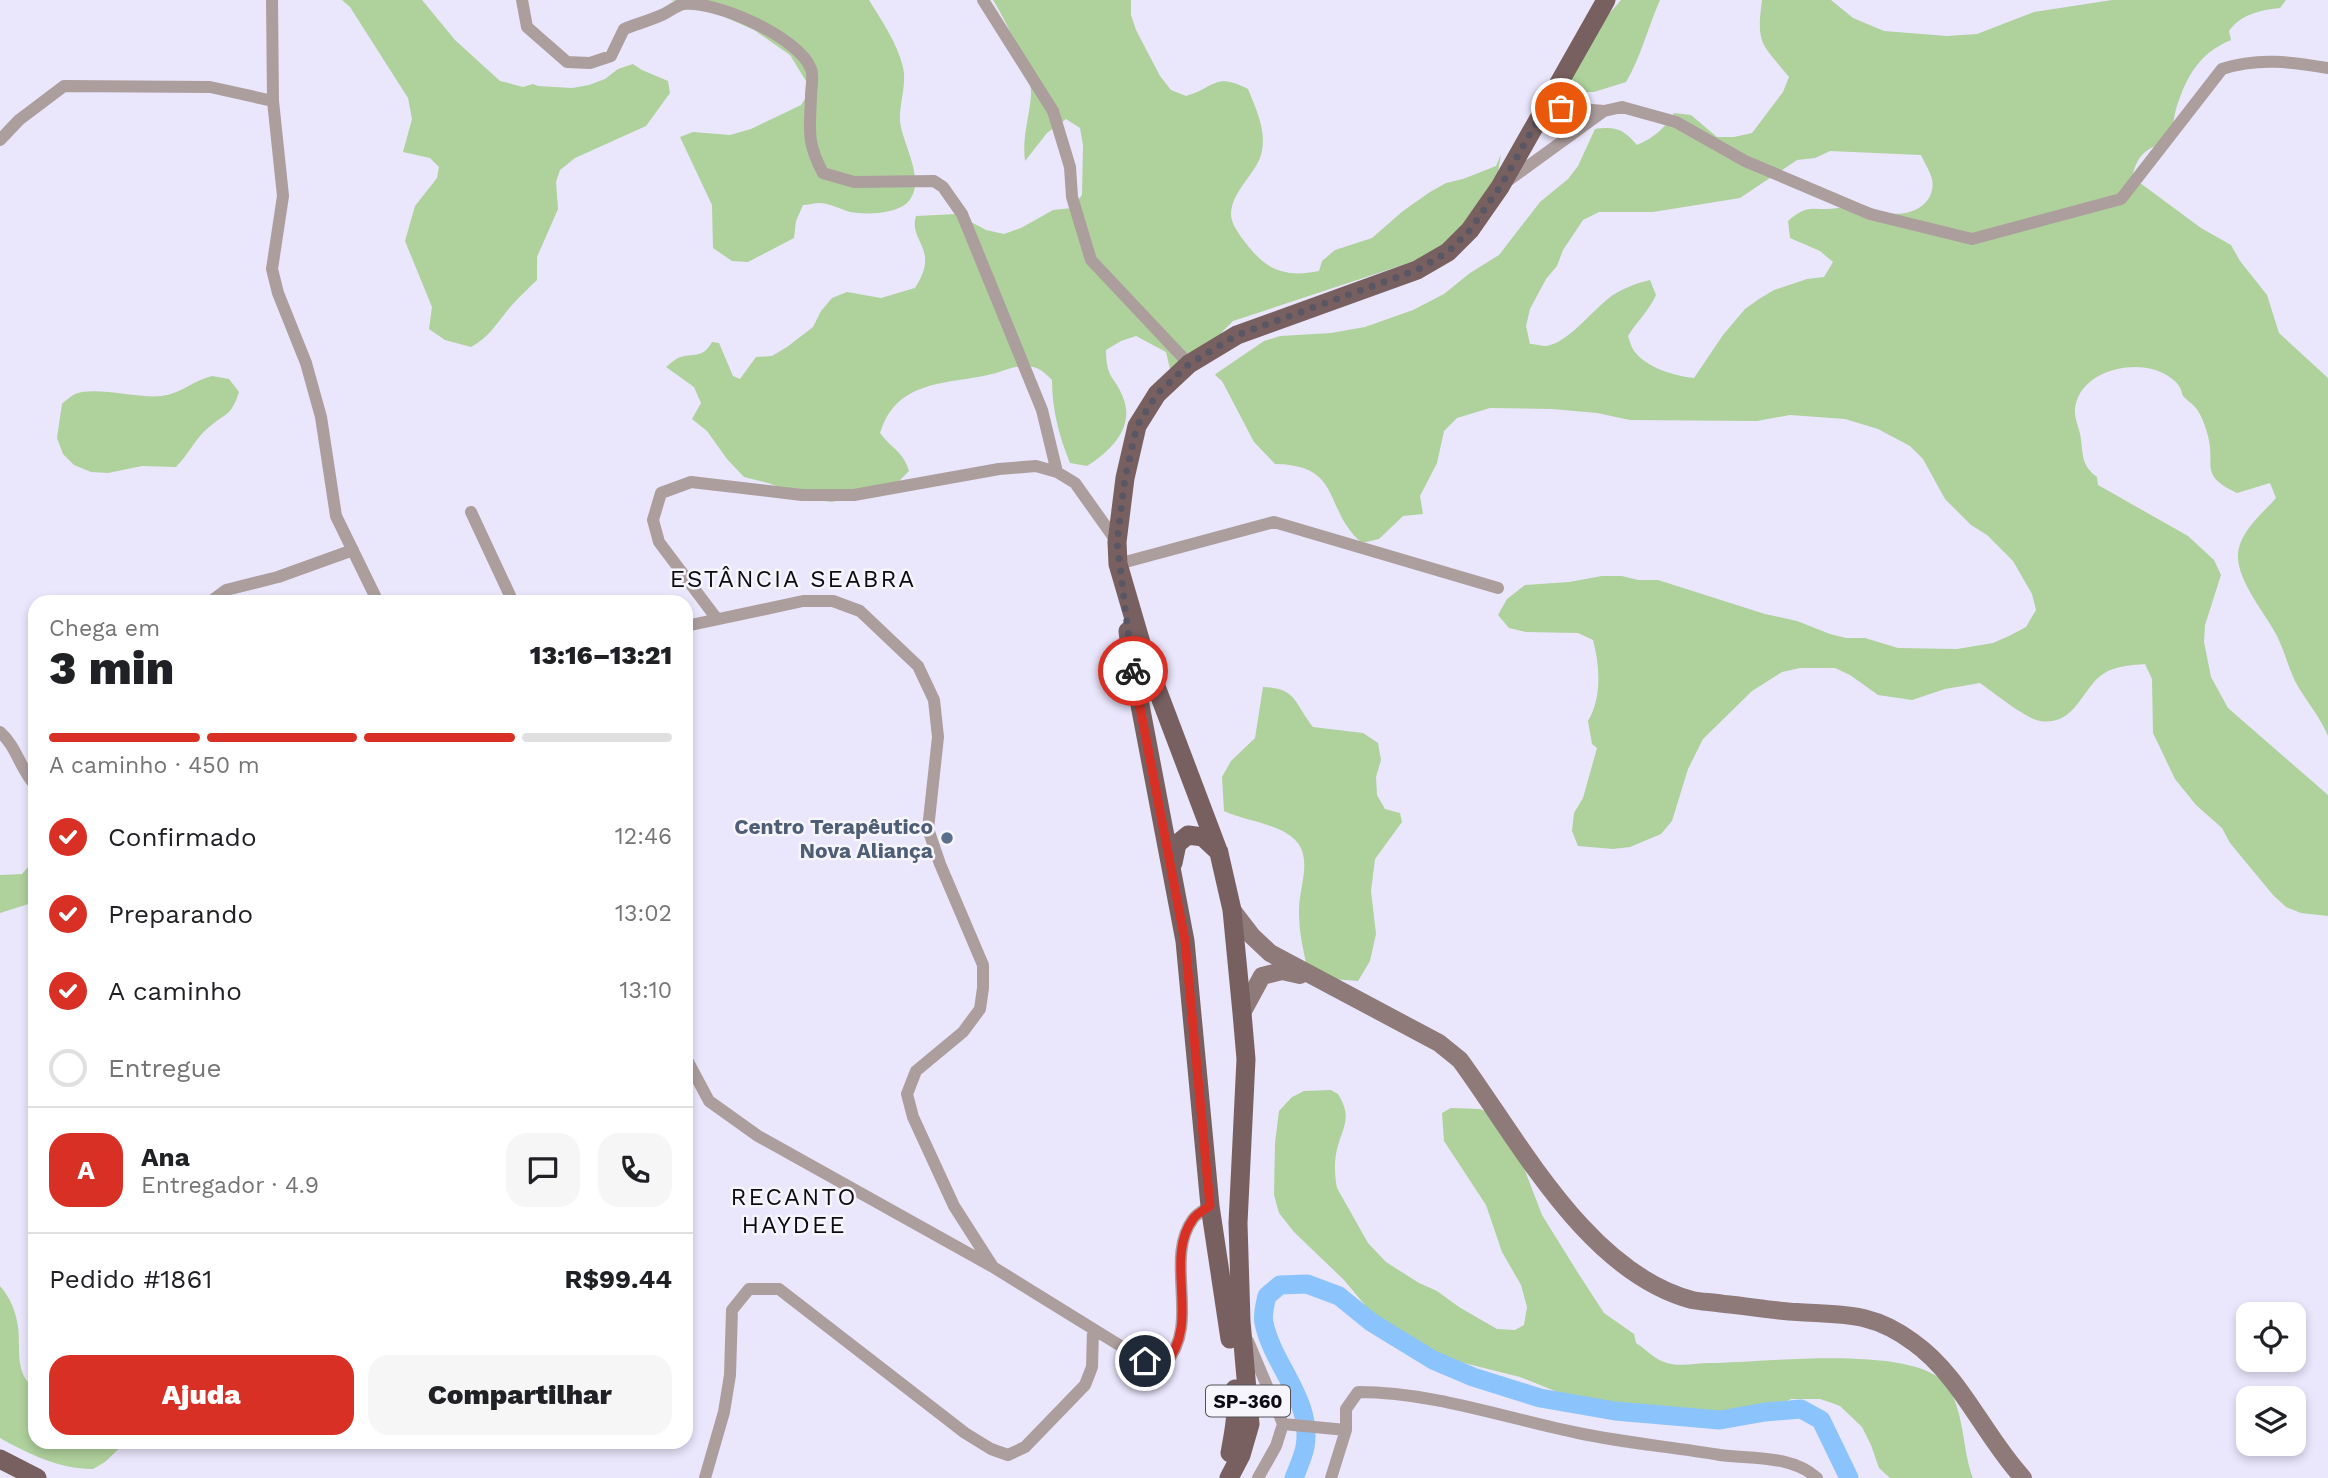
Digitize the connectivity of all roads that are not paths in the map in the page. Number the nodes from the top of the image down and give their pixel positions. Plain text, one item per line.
1 (272, 0) edge
2 (522, 0) edge
3 (983, 0) edge
4 (1606, 0) edge
5 (2328, 68) edge
6 (273, 101) junction
7 (1546, 106) junction
8 (1604, 111) junction
9 (0, 140) edge
10 (1500, 187) junction
11 (1189, 364) junction
12 (1057, 472) junction
13 (471, 512) dead end
14 (1117, 542) junction
15 (353, 551) junction
16 (1118, 564) junction
17 (1498, 588) dead end
18 (1124, 589) junction
19 (219, 595) edge
20 (375, 595) edge
21 (510, 595) edge
22 (717, 619) junction
23 (693, 624) edge
24 (0, 732) edge
25 (28, 777) edge
26 (1219, 853) junction
27 (1173, 867) junction
28 (1232, 910) junction
29 (1314, 978) junction
30 (1242, 1013) junction
31 (693, 1071) edge
32 (1210, 1206) junction
33 (993, 1267) junction
34 (1241, 1321) junction
35 (1093, 1329) junction
36 (1289, 1424) junction
37 (1340, 1429) junction
38 (0, 1460) edge
39 (37, 1478) edge
40 (705, 1478) edge
41 (1217, 1478) edge
42 (1229, 1478) edge
43 (1258, 1478) edge
44 (1331, 1478) edge
45 (1817, 1478) edge
46 (2023, 1478) edge

1 - 6 street
2 - 12 street
3 - 11 street
4 - 7 main road, SP-360
5 - 8 street
6 - 9 street
6 - 15 street
7 - 8 street
7 - 10 main road, SP-360
8 - 10 street
10 - 11 main road, SP-360
11 - 14 main road, SP-360
12 - 14 street
12 - 22 street
13 - 21 street
14 - 16 main road, SP-360
15 - 19 street
15 - 20 street
16 - 17 street
16 - 18 main road, SP-360
18 - 26 main road, SP-360
18 - 27 main road, SP-360
22 - 23 street
22 - 33 street
24 - 25 street
26 - 27 main road
26 - 28 main road, SP-360
27 - 32 main road, SP-360
28 - 29 main road
28 - 30 main road, SP-360
29 - 30 main road
29 - 46 main road
30 - 34 main road, SP-360
31 - 33 street
32 - 35 street
32 - 41 main road, SP-360
33 - 35 street
34 - 36 street
34 - 42 main road, SP-360
35 - 40 street
36 - 37 street
36 - 43 street
37 - 44 street
37 - 45 street
38 - 39 main road

